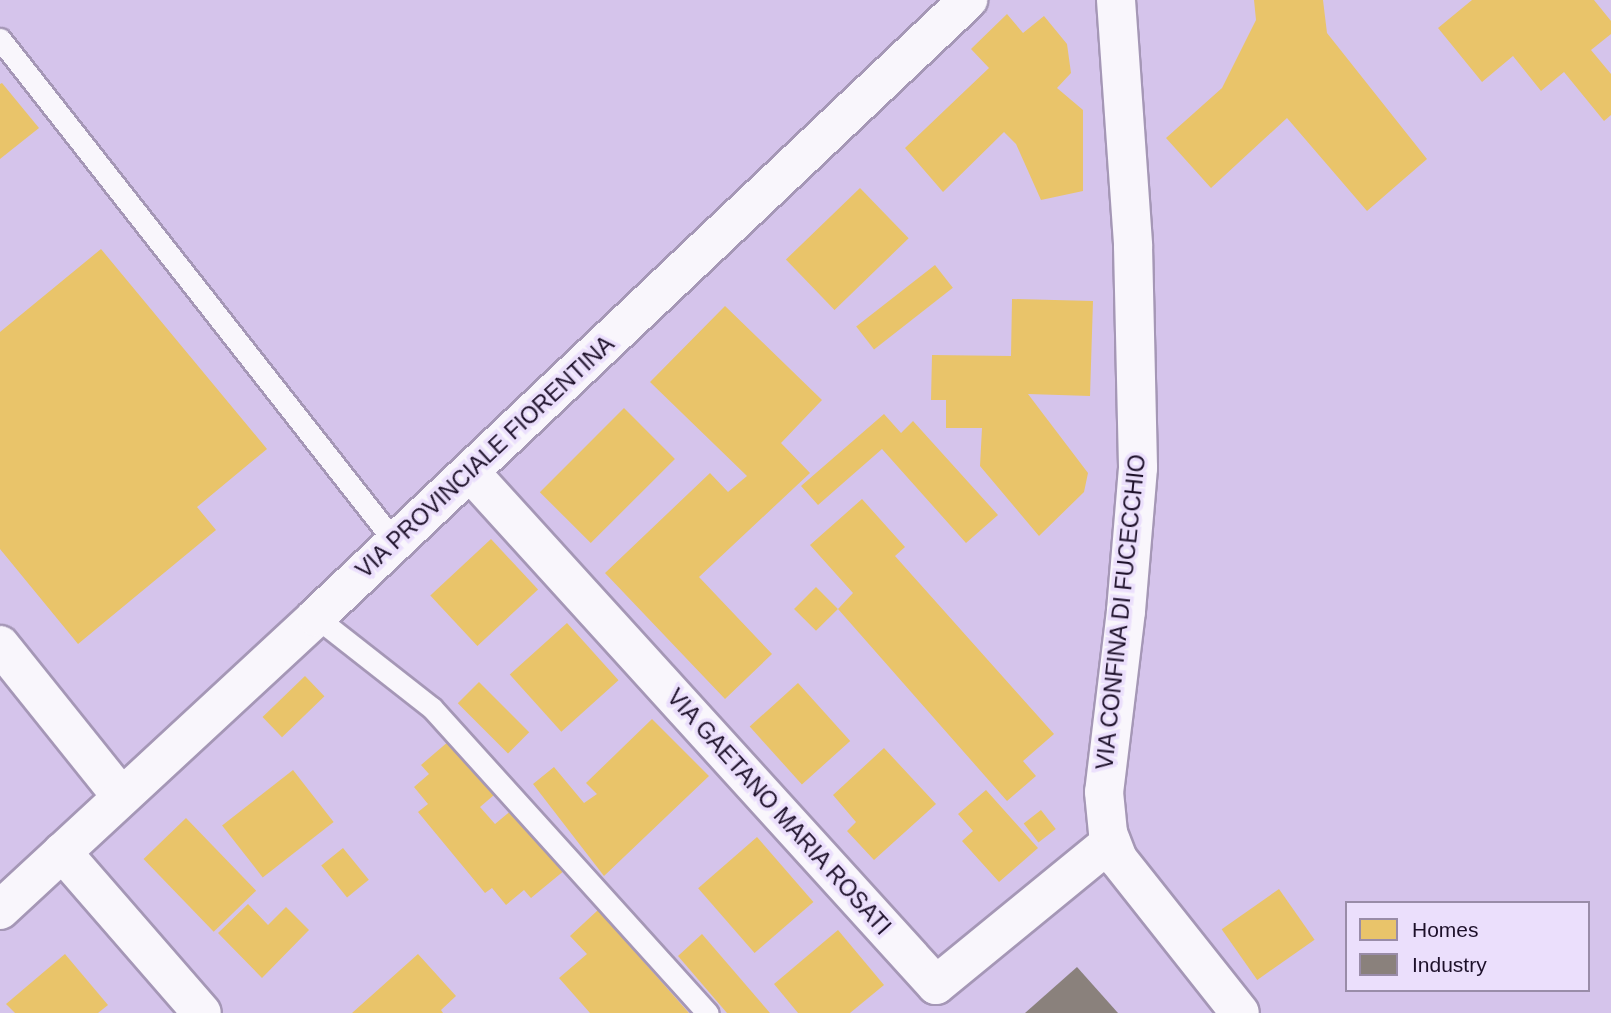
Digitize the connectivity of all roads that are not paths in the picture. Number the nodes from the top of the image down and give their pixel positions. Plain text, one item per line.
1 (968, 0) edge
2 (1116, 0) edge
3 (0, 38) edge
4 (470, 472) junction
5 (395, 542) junction
6 (316, 617) junction
7 (0, 645) edge
8 (121, 796) junction
9 (1111, 842) junction
10 (62, 852) junction
11 (0, 911) edge
12 (202, 1013) edge
13 (708, 1013) edge
14 (1240, 1013) edge

1 - 4 street, VIA PROVINCIALE FIORENTINA
2 - 9 street, VIA CONFINA DI FUCECCHIO
3 - 5 lane
4 - 5 street, VIA PROVINCIALE FIORENTINA
4 - 9 street, VIA GAETANO MARIA ROSATI
5 - 6 street, VIA PROVINCIALE FIORENTINA
6 - 8 street, VIA PROVINCIALE FIORENTINA
6 - 13 lane
7 - 8 street
8 - 10 street, VIA PROVINCIALE FIORENTINA
9 - 14 street, VIA CONFINA DI FUCECCHIO
10 - 11 street, VIA PROVINCIALE FIORENTINA
10 - 12 street

